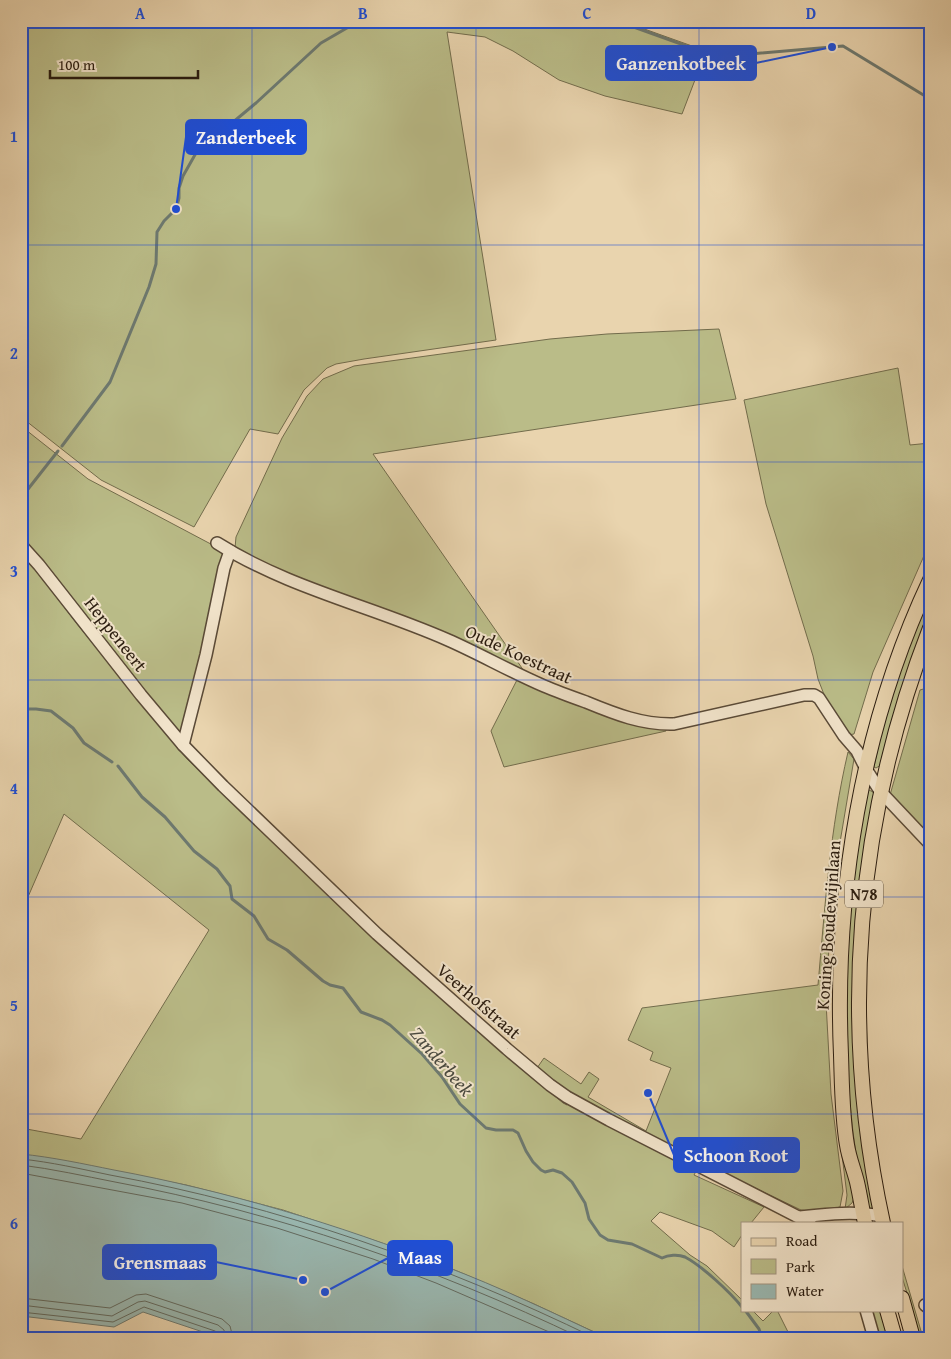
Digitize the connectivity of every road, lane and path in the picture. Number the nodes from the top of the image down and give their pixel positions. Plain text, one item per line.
1 (216, 543) dead end
2 (21, 544) edge
3 (230, 551) junction
4 (930, 580) edge
5 (930, 628) edge
6 (183, 745) junction
7 (866, 769) junction
8 (880, 791) junction
9 (930, 844) edge
10 (864, 1218) edge
11 (882, 1219) edge
12 (805, 1220) edge
13 (904, 1305) edge
14 (867, 1312) edge
15 (888, 1312) edge
16 (874, 1338) edge
17 (895, 1338) edge
18 (913, 1338) edge

1 - 3 street
2 - 6 street, Heppeneert
3 - 6 street
3 - 7 street, Oude Koestraat
4 - 7 main road, Koning Boudewijnlaan / N78
5 - 8 main road, Koning Boudewijnlaan / N78
6 - 12 street, Veerhofstraat
7 - 8 street, Oude Koestraat
7 - 10 main road, Koning Boudewijnlaan / N78
8 - 9 street, Oude Koestraat
8 - 11 main road, Koning Boudewijnlaan / N78
10 - 11 street, Veerhofstraat
10 - 12 street, Veerhofstraat
13 - 18 main road
14 - 16 street
15 - 17 main road

